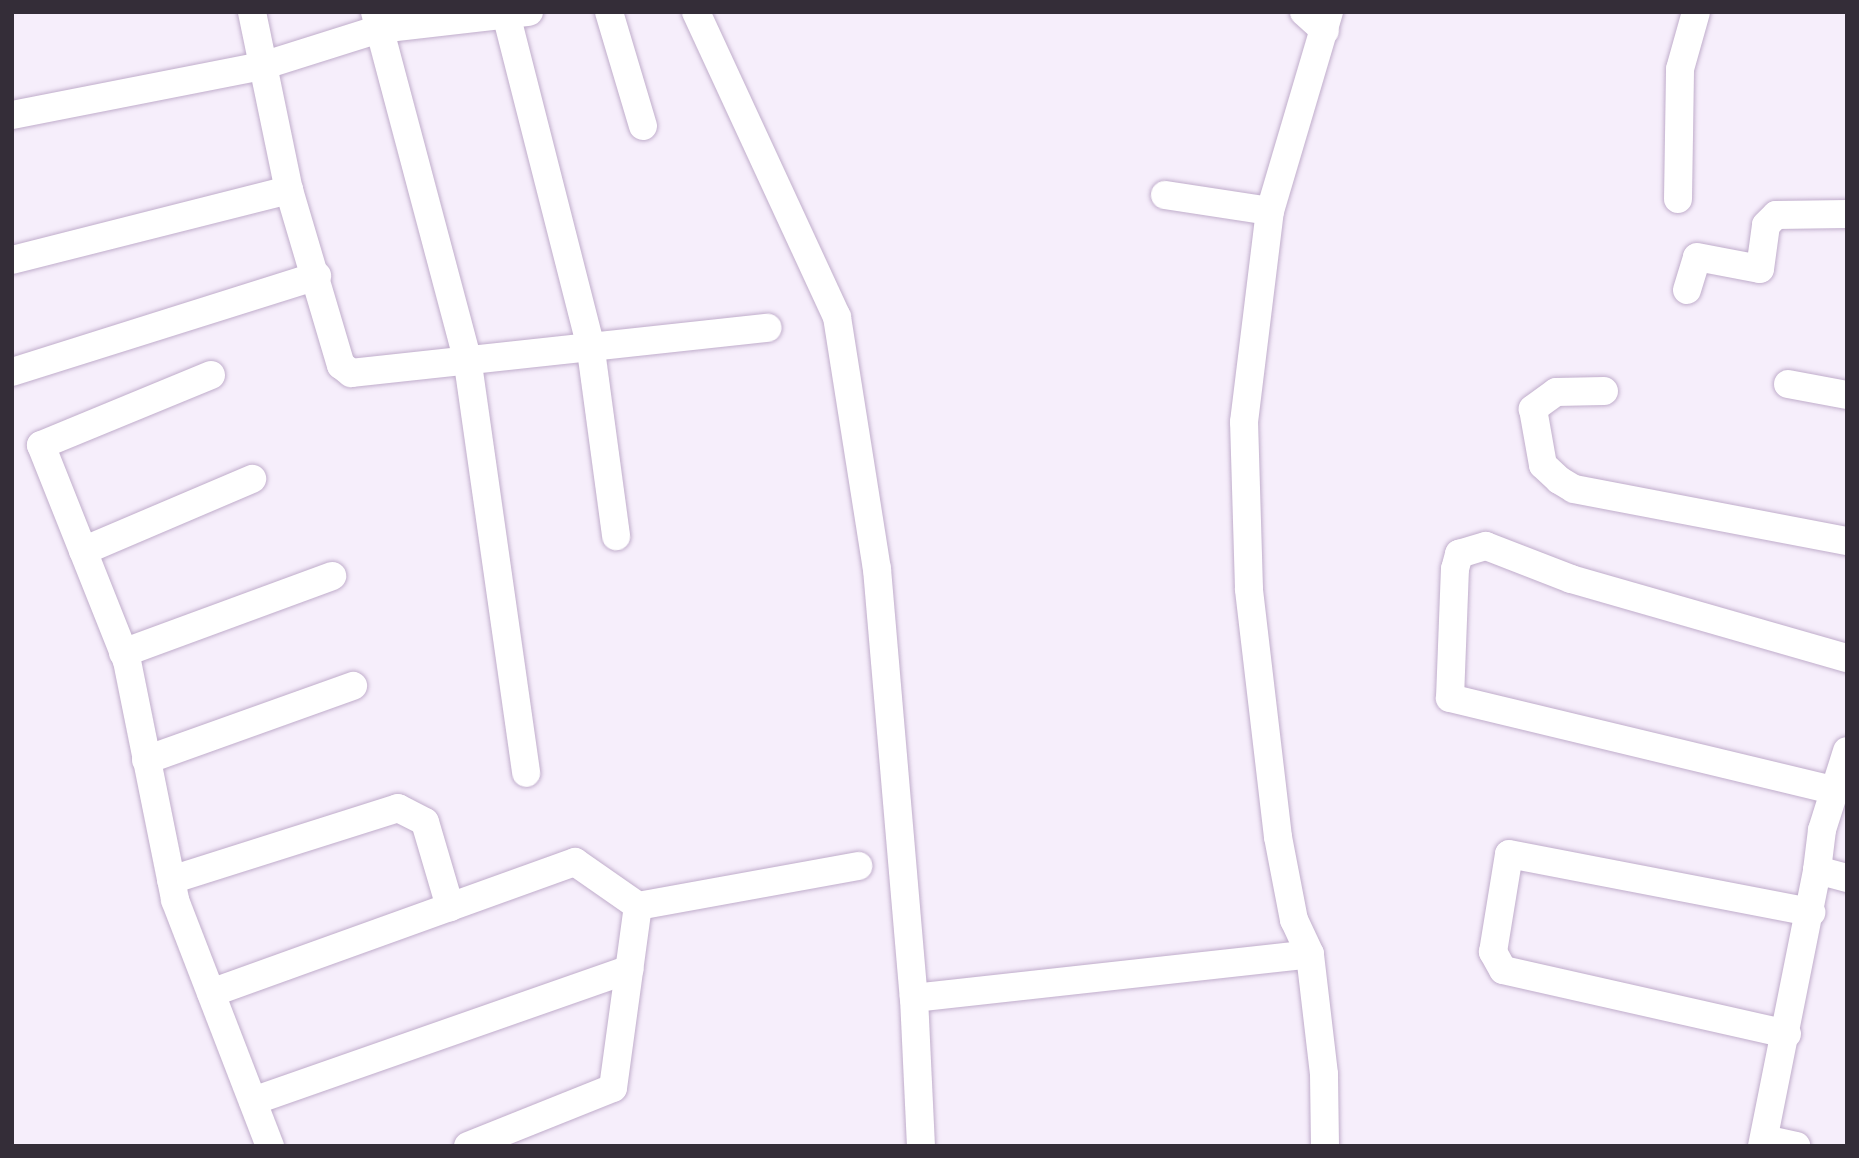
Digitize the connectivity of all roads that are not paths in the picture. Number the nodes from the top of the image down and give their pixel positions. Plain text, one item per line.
1 (252, 12) edge
2 (609, 12) edge
3 (696, 12) edge
4 (1304, 12) edge
5 (1696, 12) edge
6 (518, 13) edge
7 (377, 21) edge
8 (1327, 22) edge
9 (262, 66) junction
10 (12, 115) edge
11 (643, 126) dead end
12 (289, 190) junction
13 (1166, 195) dead end
14 (1678, 199) dead end
15 (1270, 211) junction
16 (1847, 214) edge
17 (12, 260) edge
18 (317, 276) junction
19 (1687, 290) dead end
20 (768, 328) dead end
21 (590, 342) junction
22 (467, 358) junction
23 (12, 372) edge
24 (211, 375) dead end
25 (1788, 384) dead end
26 (1604, 391) dead end
27 (1847, 395) edge
28 (252, 480) dead end
29 (616, 536) dead end
30 (1847, 541) edge
31 (83, 551) junction
32 (332, 576) dead end
33 (123, 653) junction
34 (1847, 658) edge
35 (353, 685) dead end
36 (1847, 751) edge
37 (146, 761) junction
38 (526, 773) dead end
39 (1833, 790) junction
40 (858, 866) dead end
41 (1818, 870) junction
42 (1847, 878) edge
43 (171, 880) junction
44 (638, 906) junction
45 (450, 907) junction
46 (1811, 912) junction
47 (1310, 954) junction
48 (629, 969) junction
49 (211, 993) junction
50 (914, 998) junction
51 (1787, 1034) junction
52 (253, 1101) junction
53 (1763, 1142) edge
54 (270, 1146) edge
55 (468, 1146) edge
56 (921, 1146) edge
57 (1325, 1146) edge
58 (1796, 1146) edge

1 - 9 street
2 - 11 street
3 - 50 street
4 - 8 street
5 - 14 street
6 - 7 street
6 - 21 street
7 - 9 street
7 - 22 street
8 - 15 street
9 - 10 street
9 - 12 street
12 - 17 street
12 - 18 street
13 - 15 street
15 - 47 street
16 - 19 street
18 - 22 street
18 - 23 street
20 - 21 street
21 - 22 street
21 - 29 street
22 - 38 street
24 - 31 street
25 - 27 street
26 - 30 street
28 - 31 street
31 - 33 street
32 - 33 street
33 - 37 street
34 - 39 street
35 - 37 street
36 - 39 street
37 - 43 street
39 - 41 street
40 - 44 street
41 - 42 street
41 - 46 street
43 - 45 street
43 - 49 street
44 - 45 street
44 - 48 street
45 - 49 street
46 - 51 street
46 - 51 street
47 - 50 street
47 - 57 street
48 - 52 street
48 - 55 street
49 - 52 street
50 - 56 street
51 - 53 street
52 - 54 street
53 - 58 street

